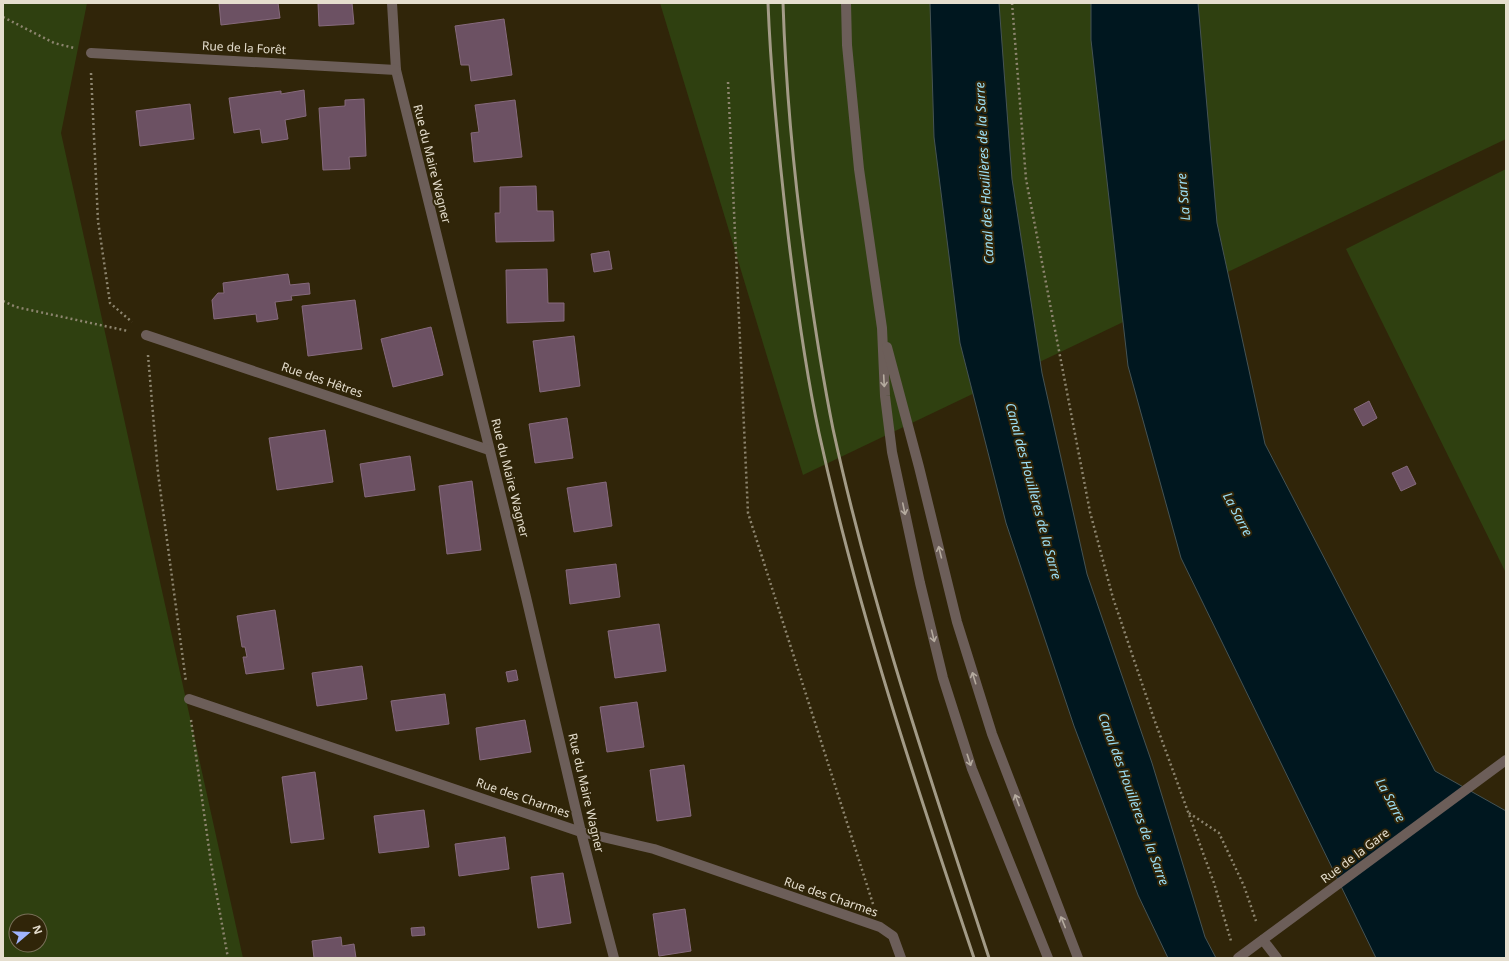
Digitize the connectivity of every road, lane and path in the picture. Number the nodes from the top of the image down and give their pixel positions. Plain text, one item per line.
1 (392, 3) edge
2 (846, 3) edge
3 (1012, 3) edge
4 (3, 18) edge
5 (91, 53) junction
6 (396, 70) junction
7 (728, 82) dead end
8 (3, 301) edge
9 (882, 328) junction
10 (146, 335) junction
11 (489, 450) junction
12 (188, 700) junction
13 (1506, 760) edge
14 (1189, 813) junction
15 (581, 832) junction
16 (880, 927) junction
17 (1263, 940) junction
18 (228, 958) edge
19 (614, 958) edge
20 (901, 958) edge
21 (1048, 958) edge
22 (1078, 958) edge
23 (1238, 958) edge
24 (1277, 958) edge

1 - 6 street, Rue du Maire Wagner
2 - 9 street
3 - 14 path
4 - 5 path
5 - 6 street, Rue de la Forêt
5 - 10 path
6 - 11 street, Rue du Maire Wagner
7 - 16 path
8 - 10 path
9 -> 21 street
22 -> 9 street
10 - 11 street, Rue des Hêtres
10 - 12 path
11 - 15 street, Rue du Maire Wagner
12 - 15 street, Rue des Charmes
12 - 18 path
13 - 17 street, Rue de la Gare
14 - 17 path
14 - 23 path
15 - 16 street, Rue des Charmes
15 - 19 street, Rue du Maire Wagner
16 - 20 street, Rue des Charmes
17 - 23 street, Rue de la Gare
17 - 24 street

